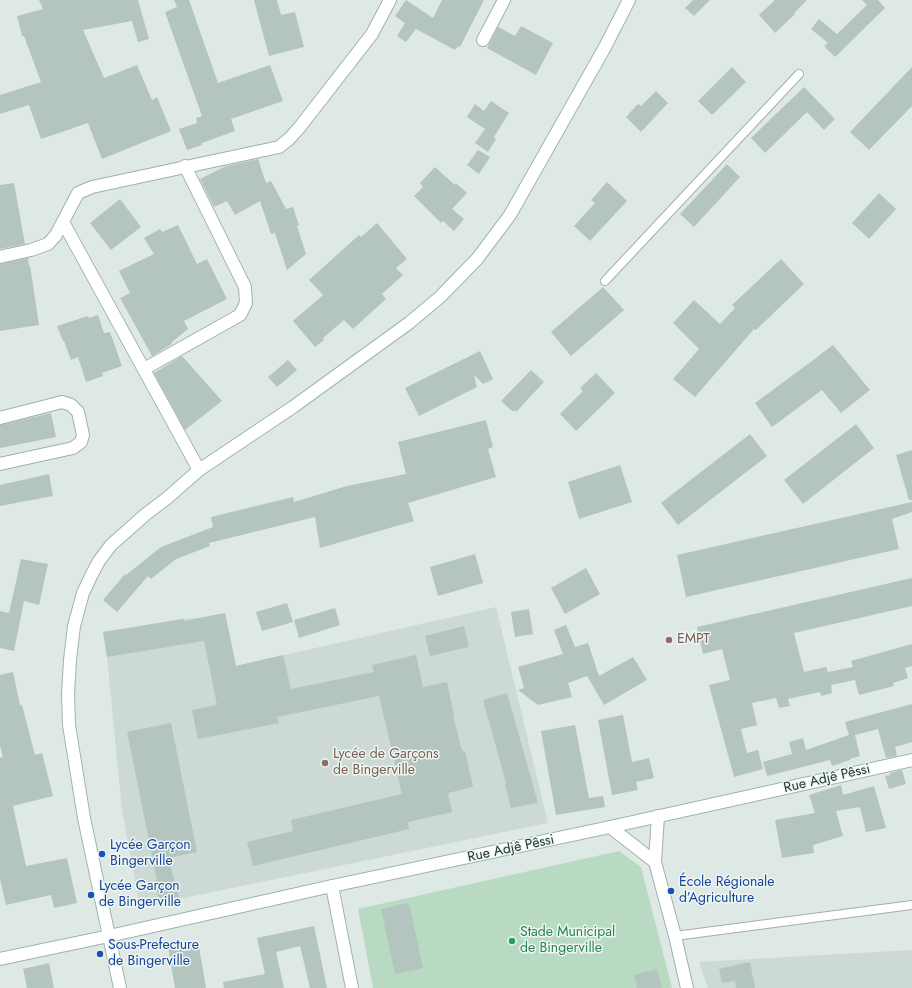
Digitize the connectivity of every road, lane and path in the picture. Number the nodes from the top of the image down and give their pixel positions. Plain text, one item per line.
1 (390, 0) edge
2 (504, 0) edge
3 (629, 0) edge
4 (483, 40) dead end
5 (799, 74) dead end
6 (185, 166) junction
7 (63, 222) junction
8 (0, 257) edge
9 (605, 281) dead end
10 (144, 369) junction
11 (0, 418) edge
12 (0, 464) edge
13 (199, 470) junction
14 (912, 760) edge
15 (658, 816) junction
16 (610, 827) junction
17 (655, 862) junction
18 (332, 886) junction
19 (912, 906) edge
20 (109, 936) junction
21 (675, 936) junction
22 (0, 959) edge
23 (120, 988) edge
24 (352, 988) edge
25 (687, 988) edge

1 - 6 street
2 - 4 street
3 - 13 street
5 - 9 lane
6 - 7 street
6 - 10 street
7 - 8 street
7 - 10 street
10 - 13 street
11 - 12 street
13 - 20 street
14 - 15 street, Rue Adjê Pêssi
15 - 16 street, Rue Adjê Pêssi
15 - 17 street
16 - 17 street
16 - 18 street, Rue Adjê Pêssi
17 - 21 street
18 - 20 street, Rue Adjê Pêssi
18 - 24 street
19 - 21 lane
20 - 22 street, Rue Adjê Pêssi
20 - 23 street
21 - 25 street

